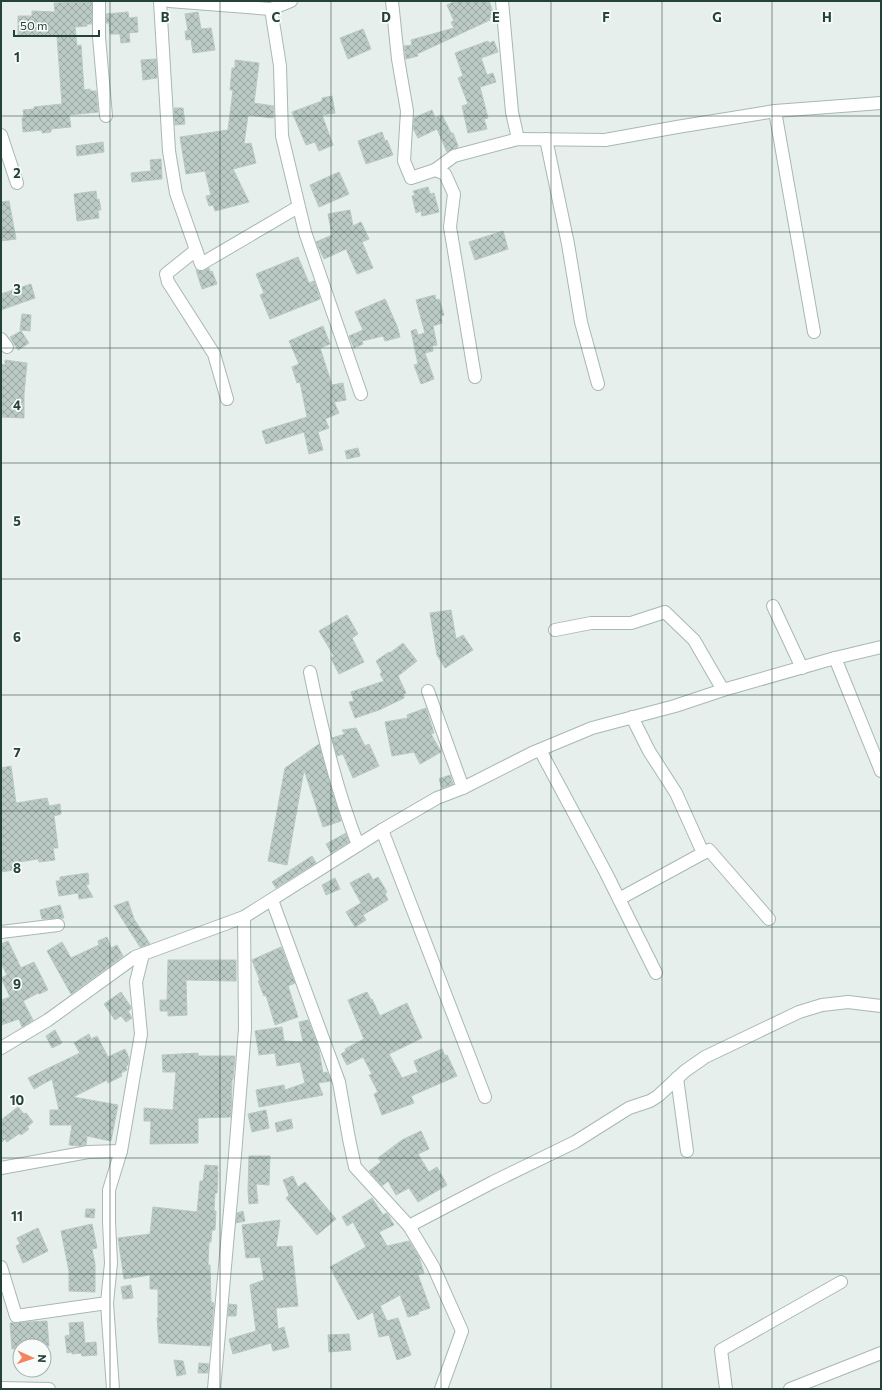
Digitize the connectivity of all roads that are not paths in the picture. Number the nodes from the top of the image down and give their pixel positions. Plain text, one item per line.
1 (99, 1) edge
2 (160, 1) edge
3 (169, 1) edge
4 (291, 1) edge
5 (392, 1) edge
6 (502, 1) edge
7 (271, 9) junction
8 (881, 103) edge
9 (775, 111) junction
10 (106, 116) dead end
11 (1, 134) edge
12 (518, 139) junction
13 (546, 140) junction
14 (435, 170) junction
15 (17, 183) dead end
16 (298, 207) junction
17 (196, 250) junction
18 (814, 332) dead end
19 (475, 377) dead end
20 (598, 384) dead end
21 (361, 394) dead end
22 (227, 399) dead end
23 (773, 606) dead end
24 (555, 630) dead end
25 (881, 647) edge
26 (835, 658) junction
27 (802, 668) junction
28 (310, 672) dead end
29 (723, 690) junction
30 (428, 691) dead end
31 (632, 717) junction
32 (540, 750) junction
33 (881, 770) edge
34 (463, 788) junction
35 (382, 830) junction
36 (358, 845) junction
37 (704, 853) junction
38 (619, 899) junction
39 (272, 900) junction
40 (244, 917) junction
41 (769, 919) dead end
42 (58, 925) dead end
43 (1, 932) edge
44 (144, 954) junction
45 (127, 963) junction
46 (656, 973) dead end
47 (136, 982) junction
48 (881, 1006) edge
49 (1, 1048) edge
50 (677, 1078) junction
51 (485, 1096) dead end
52 (121, 1151) junction
53 (687, 1151) dead end
54 (1, 1168) edge
55 (409, 1226) junction
56 (1, 1268) edge
57 (841, 1282) dead end
58 (107, 1303) junction
59 (881, 1353) edge
60 (1, 1388) edge
61 (49, 1389) edge
62 (113, 1389) edge
63 (214, 1389) edge
64 (441, 1389) edge
65 (726, 1389) edge
66 (790, 1389) edge

1 - 10 street
2 - 17 street
3 - 7 street
4 - 7 street
5 - 14 street
6 - 12 street
7 - 16 street
8 - 9 street
9 - 13 street
9 - 18 street
11 - 15 street
12 - 13 street
12 - 14 street
13 - 20 street
14 - 19 street
16 - 17 street
16 - 21 street
17 - 22 street
23 - 27 street
24 - 29 street
25 - 26 street
26 - 27 street
26 - 33 street
27 - 29 street
28 - 36 street
29 - 31 street
30 - 34 street
31 - 32 street
31 - 37 street
32 - 34 street
32 - 38 street
34 - 35 street
35 - 36 street
35 - 51 street
36 - 39 street
37 - 38 street
37 - 41 street
38 - 46 street
39 - 40 street
39 - 55 street
40 - 44 street
40 - 63 street
42 - 43 street
44 - 45 street
44 - 47 street
45 - 47 street
45 - 49 street
47 - 52 street
48 - 50 street
50 - 53 street
50 - 55 street
52 - 54 street
52 - 58 street
55 - 64 street
56 - 58 street
57 - 65 street
58 - 62 street
59 - 66 street
60 - 61 street

